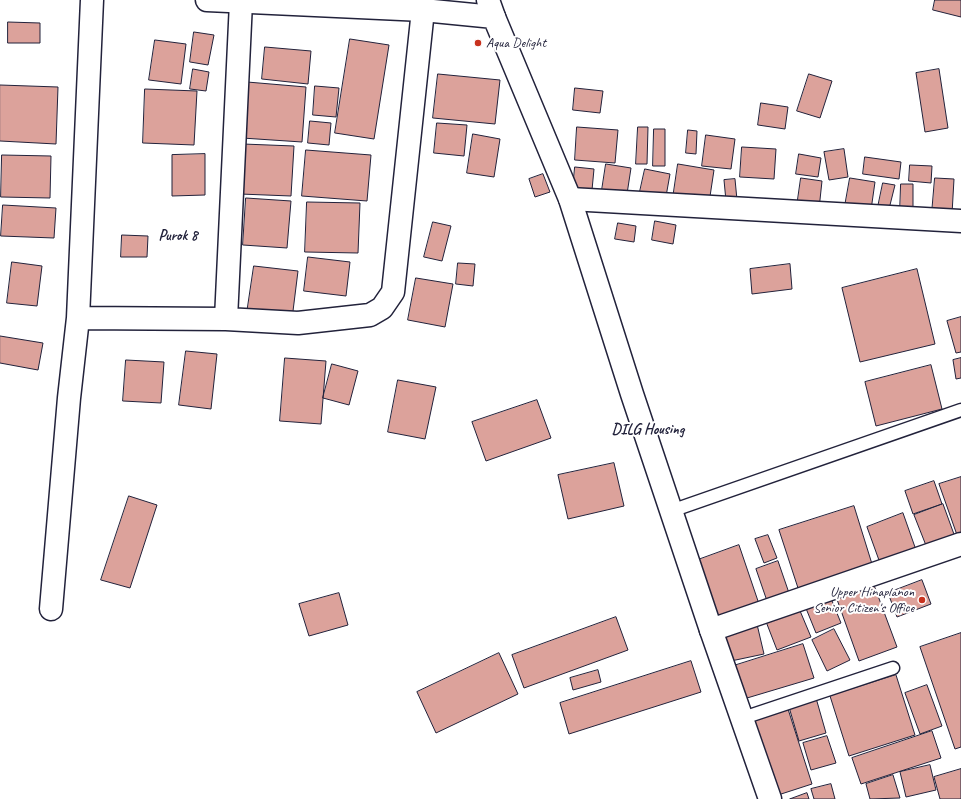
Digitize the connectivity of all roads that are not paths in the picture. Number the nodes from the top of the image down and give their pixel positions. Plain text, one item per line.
1 (92, 0) edge
2 (206, 0) edge
3 (241, 2) junction
4 (491, 9) edge
5 (423, 10) junction
6 (570, 199) junction
7 (961, 221) edge
8 (78, 318) junction
9 (226, 320) junction
10 (961, 410) edge
11 (671, 511) junction
12 (961, 544) edge
13 (51, 609) dead end
14 (711, 630) junction
15 (893, 668) dead end
16 (743, 718) junction
17 (770, 799) edge

1 - 8 street
2 - 3 street
3 - 5 street
3 - 9 street
4 - 5 street
4 - 6 street
5 - 9 street
6 - 7 street
6 - 11 street
8 - 9 street
8 - 13 street
10 - 11 lane
11 - 14 street
12 - 14 street
14 - 16 street
15 - 16 lane
16 - 17 street

